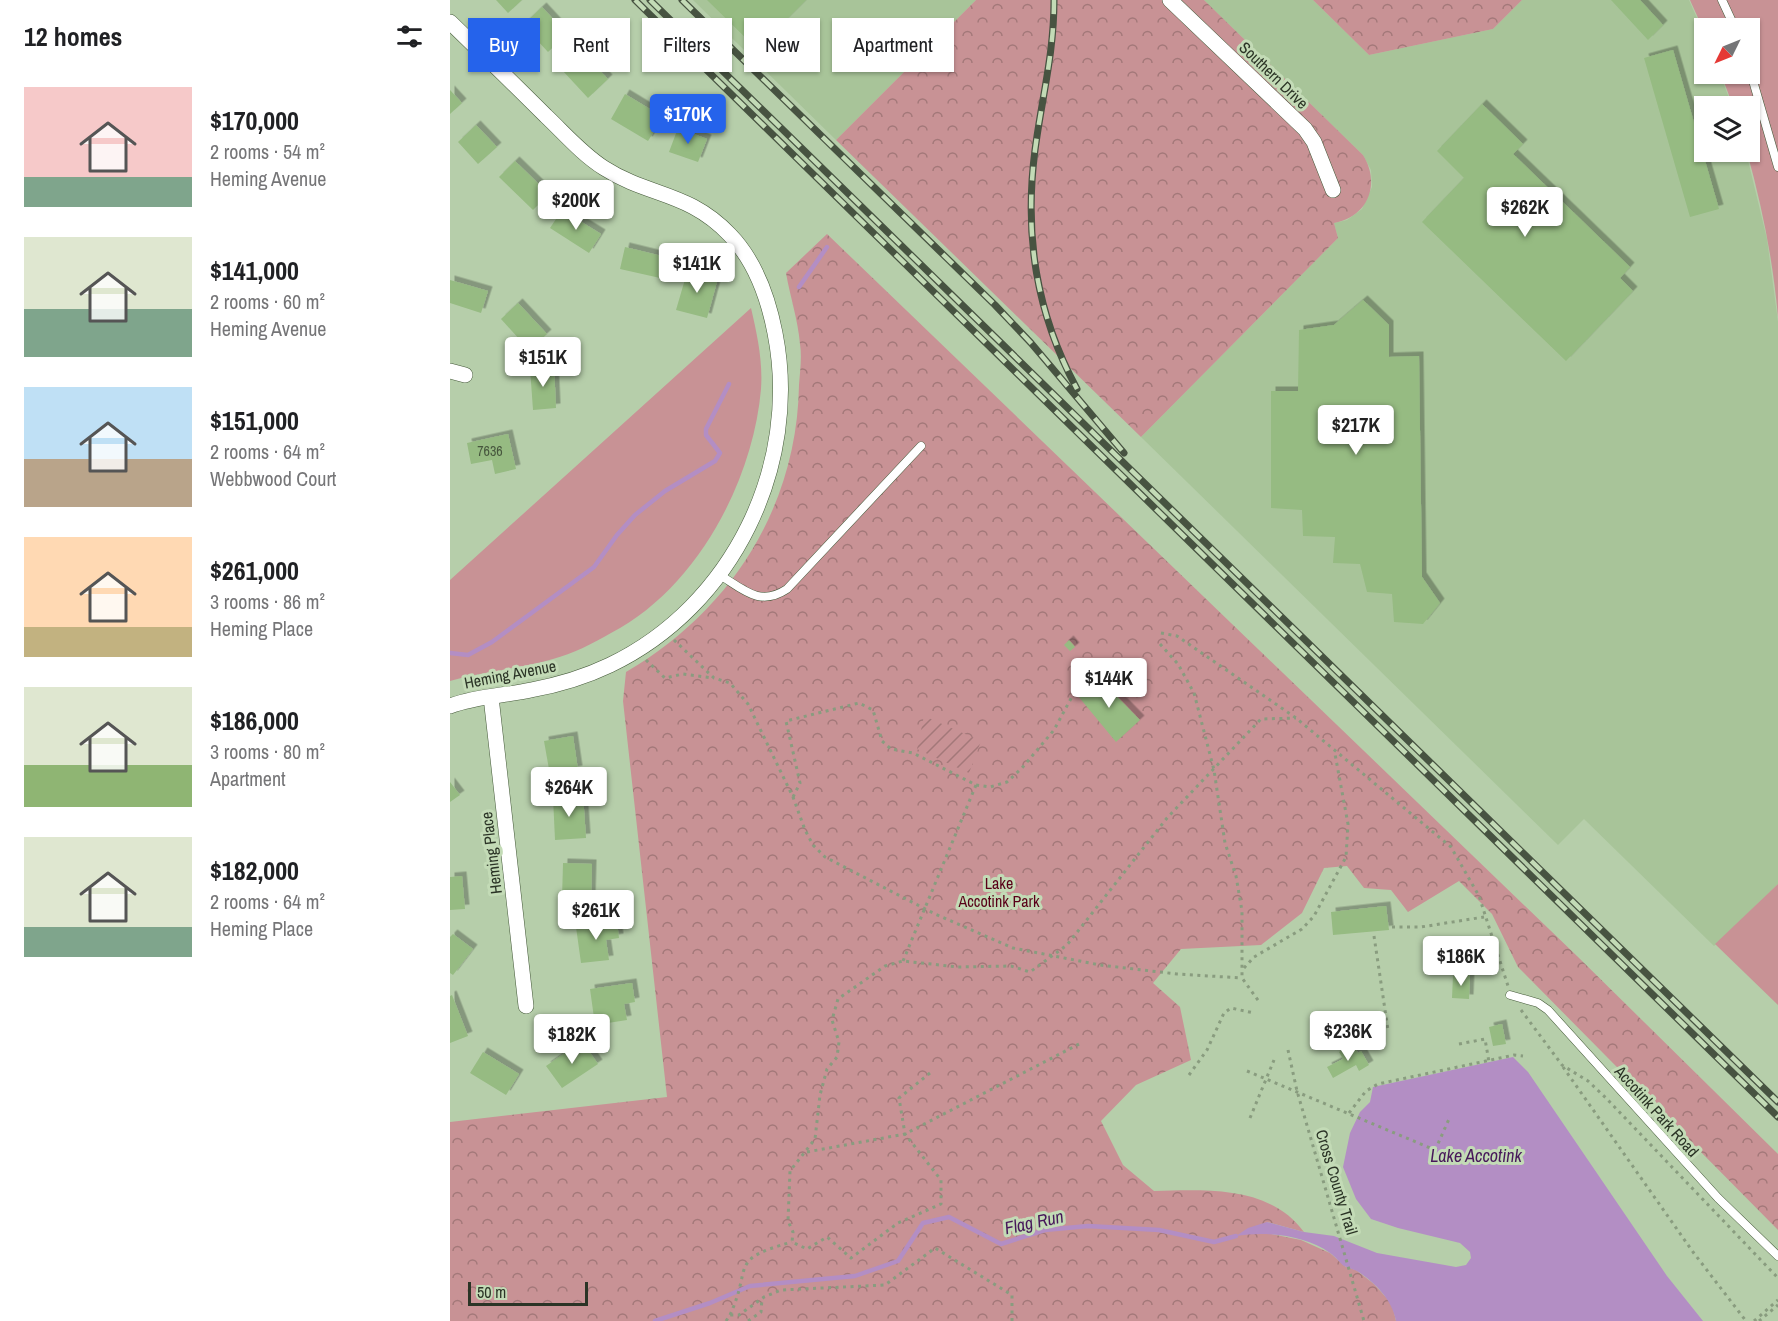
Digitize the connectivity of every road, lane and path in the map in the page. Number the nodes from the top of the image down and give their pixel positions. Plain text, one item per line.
1 (1170, 0) edge
2 (1722, 0) edge
3 (1730, 18) edge
4 (450, 22) edge
5 (1754, 84) edge
6 (1778, 167) edge
7 (1333, 190) dead end
8 (921, 446) dead end
9 (720, 575) junction
10 (665, 629) junction
11 (1161, 633) dead end
12 (1160, 644) dead end
13 (635, 651) junction
14 (1088, 667) dead end
15 (714, 678) junction
16 (491, 697) junction
17 (450, 706) edge
18 (1296, 718) junction
19 (1335, 753) junction
20 (1214, 770) junction
21 (976, 785) junction
22 (794, 797) junction
23 (924, 908) junction
24 (1484, 916) junction
25 (1392, 927) dead end
26 (1374, 936) dead end
27 (1054, 957) junction
28 (903, 961) junction
29 (1243, 970) junction
30 (1242, 978) junction
31 (1510, 994) joint
32 (1260, 1003) dead end
33 (526, 1006) dead end
34 (1520, 1009) dead end
35 (1254, 1013) dead end
36 (1388, 1030) dead end
37 (1081, 1043) dead end
38 (1459, 1044) dead end
39 (1288, 1050) dead end
40 (1523, 1056) dead end
41 (1274, 1060) dead end
42 (1490, 1062) junction
43 (1562, 1065) junction
44 (1247, 1071) dead end
45 (930, 1073) dead end
46 (1189, 1075) dead end
47 (1267, 1079) junction
48 (1297, 1091) junction
49 (1349, 1113) junction
50 (1250, 1118) dead end
51 (1449, 1119) dead end
52 (904, 1134) junction
53 (1435, 1150) junction
54 (807, 1152) junction
55 (1429, 1164) dead end
56 (792, 1242) junction
57 (1778, 1256) edge
58 (1778, 1278) edge
59 (762, 1298) junction
60 (1778, 1300) edge
61 (1778, 1305) edge
62 (730, 1315) junction
63 (726, 1321) edge
64 (748, 1321) edge
65 (1012, 1321) edge
66 (1364, 1321) edge
67 (1746, 1321) edge
68 (1754, 1321) edge
69 (1759, 1321) edge

1 - 7 street, Southern Drive
2 - 3 lane
4 - 9 street, Heming Avenue
5 - 6 lane
8 - 9 lane
9 - 10 street, Heming Avenue
10 - 13 street, Heming Avenue
10 - 15 path
11 - 18 path
12 - 20 path
13 - 15 path
13 - 16 street, Heming Avenue
14 - 21 path
15 - 22 path
16 - 17 street, Heming Avenue
16 - 33 street, Heming Place
18 - 19 path
18 - 20 path
19 - 24 path
19 - 29 path
20 - 27 path
20 - 29 path
21 - 22 path
21 - 23 path
22 - 23 path
23 - 27 path
23 - 28 path
24 - 25 path
24 - 31 path
26 - 36 path
27 - 28 path
27 - 30 path
28 - 54 path
29 - 30 path
30 - 32 path
31 - 57 lane, Accotink Park Road
34 - 43 path
35 - 46 path
37 - 52 path
38 - 42 path
39 - 48 path, Cross County Trail
40 - 42 path
41 - 47 path
42 - 49 path
43 - 58 path
43 - 67 path
44 - 47 path
45 - 52 path
47 - 48 path
47 - 50 path
48 - 49 path
48 - 66 path, Cross County Trail
49 - 53 path
51 - 53 path
52 - 54 path
52 - 56 path
53 - 55 path
54 - 56 path
56 - 62 path
59 - 62 path
59 - 64 path
59 - 65 path
60 - 68 path
61 - 69 path
62 - 63 path

